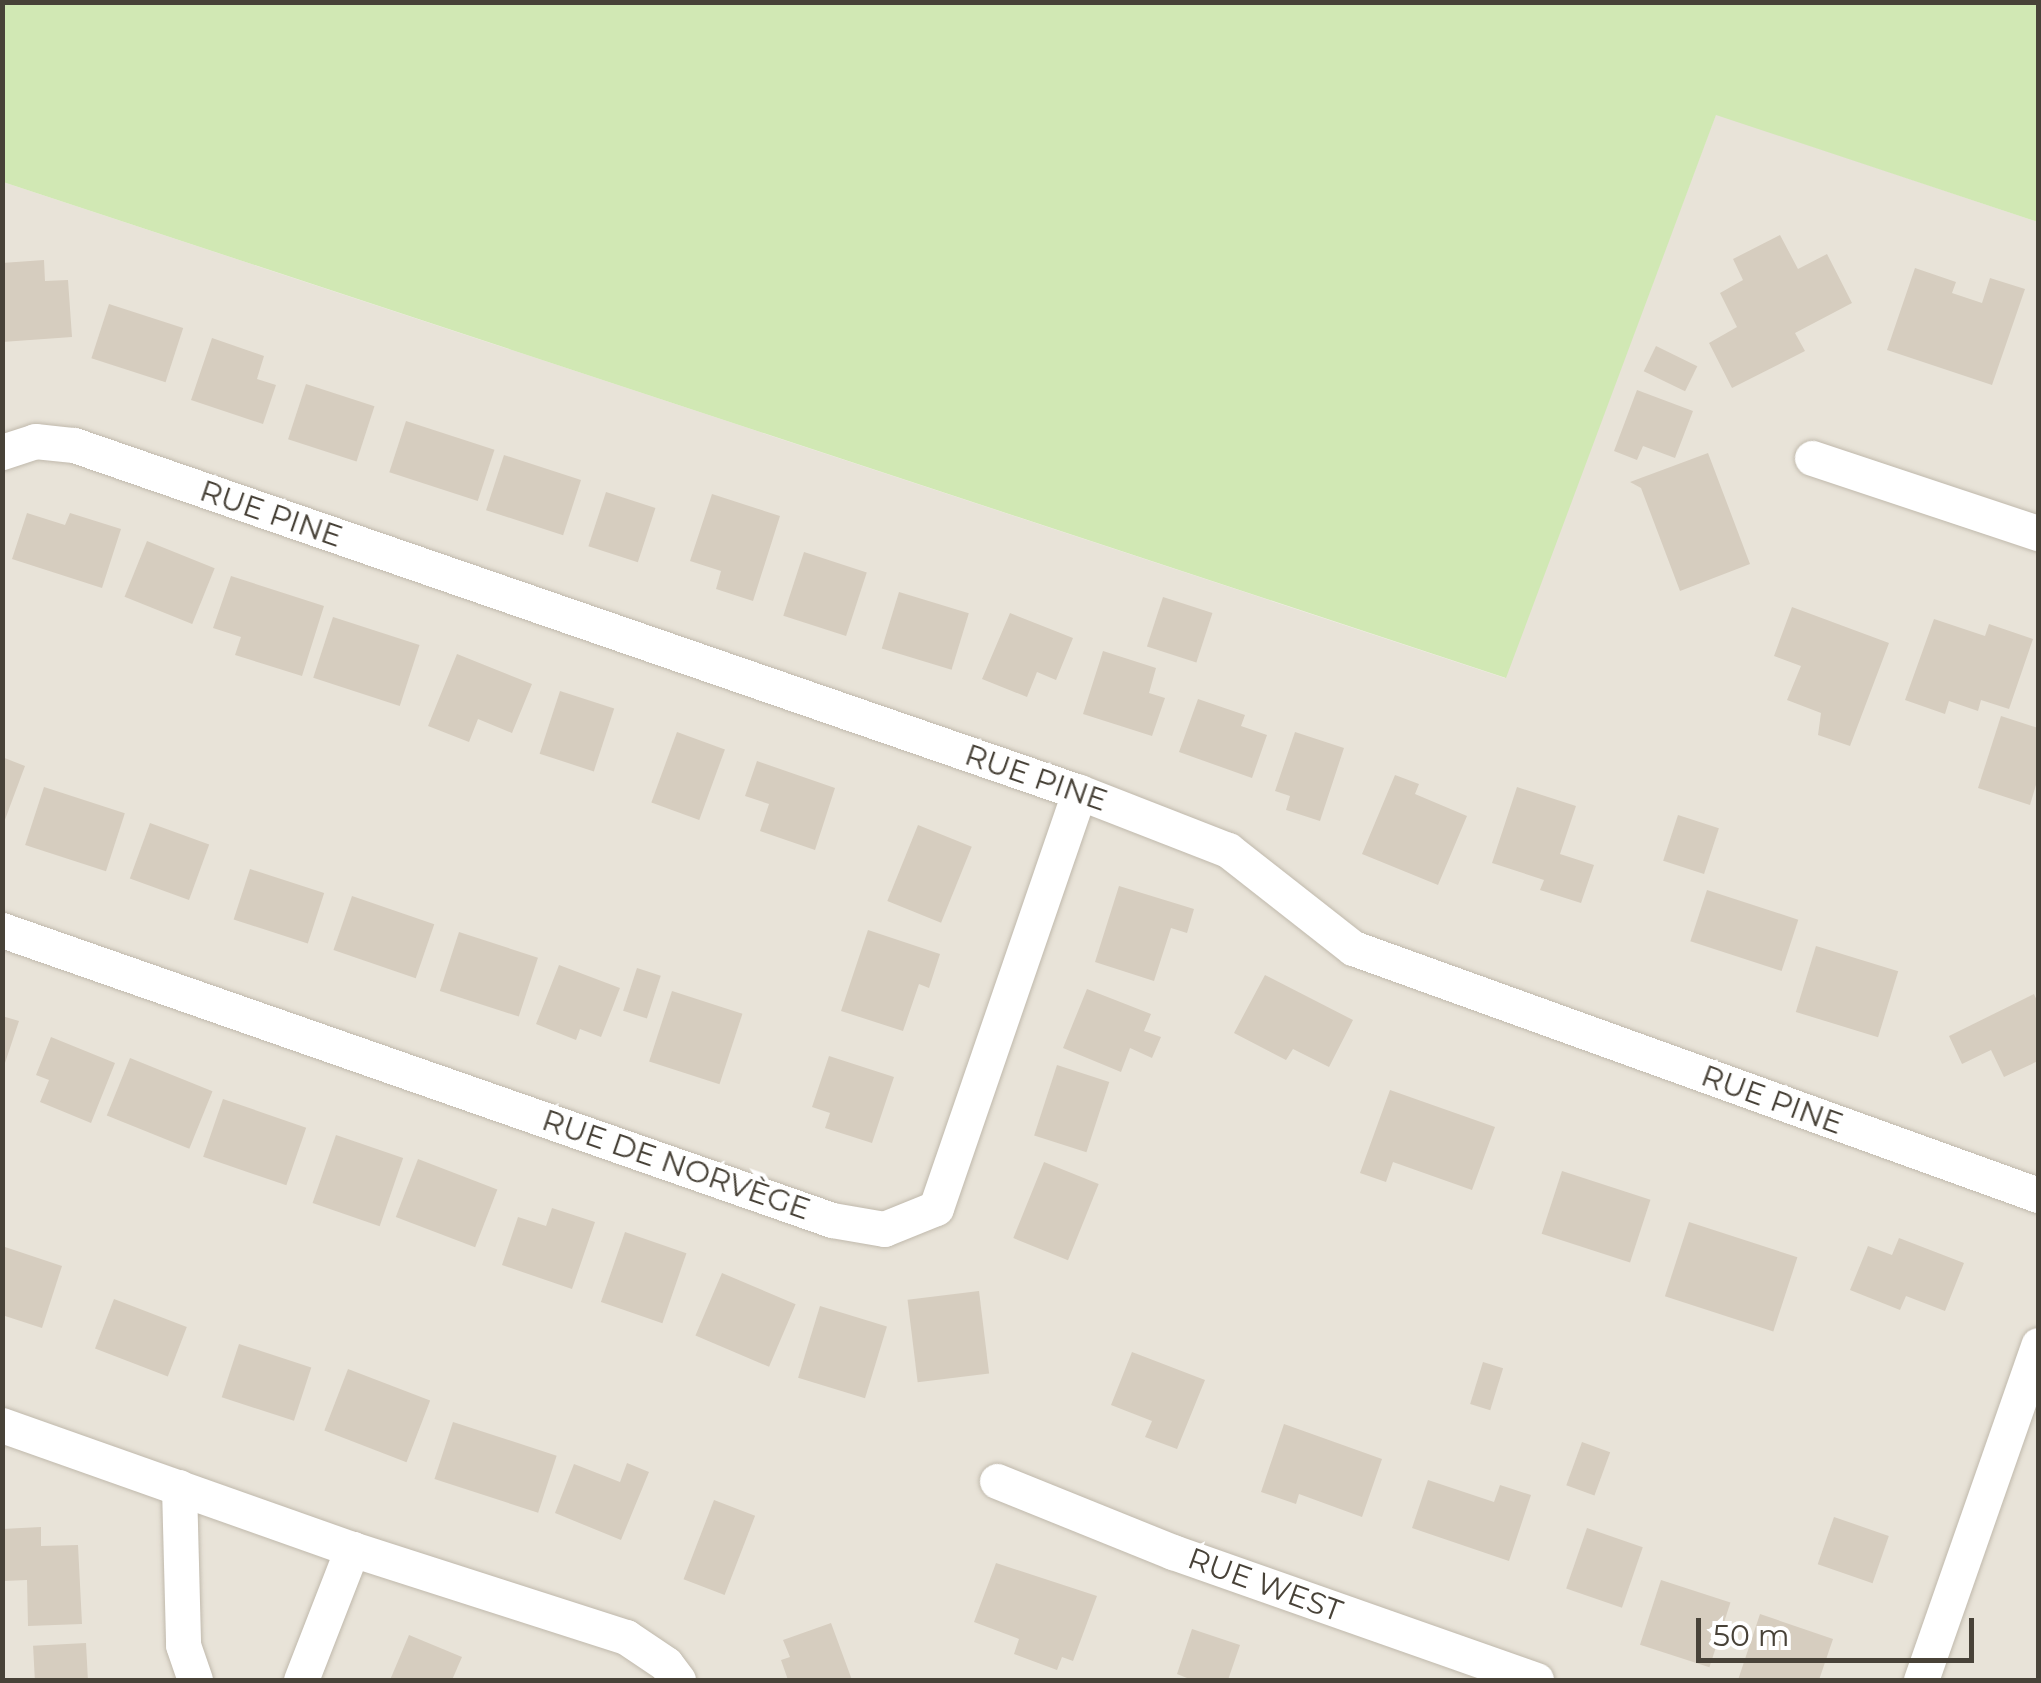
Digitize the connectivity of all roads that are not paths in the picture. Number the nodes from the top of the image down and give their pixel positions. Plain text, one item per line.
1 (2, 452) edge
2 (1812, 458) dead end
3 (2038, 533) edge
4 (1078, 792) junction
5 (2, 930) edge
6 (2038, 1195) edge
7 (2038, 1345) edge
8 (2, 1425) edge
9 (998, 1480) dead end
10 (179, 1487) junction
11 (352, 1549) junction
12 (195, 1680) edge
13 (300, 1680) edge
14 (678, 1680) edge
15 (1536, 1680) edge
16 (1921, 1680) edge

1 - 4 street, RUE PINE
2 - 3 street
4 - 5 street, RUE DE NORVÈGE
4 - 6 street, RUE PINE
7 - 16 street
8 - 10 street
9 - 15 street, RUE WEST
10 - 11 street
10 - 12 street
11 - 13 street
11 - 14 street

